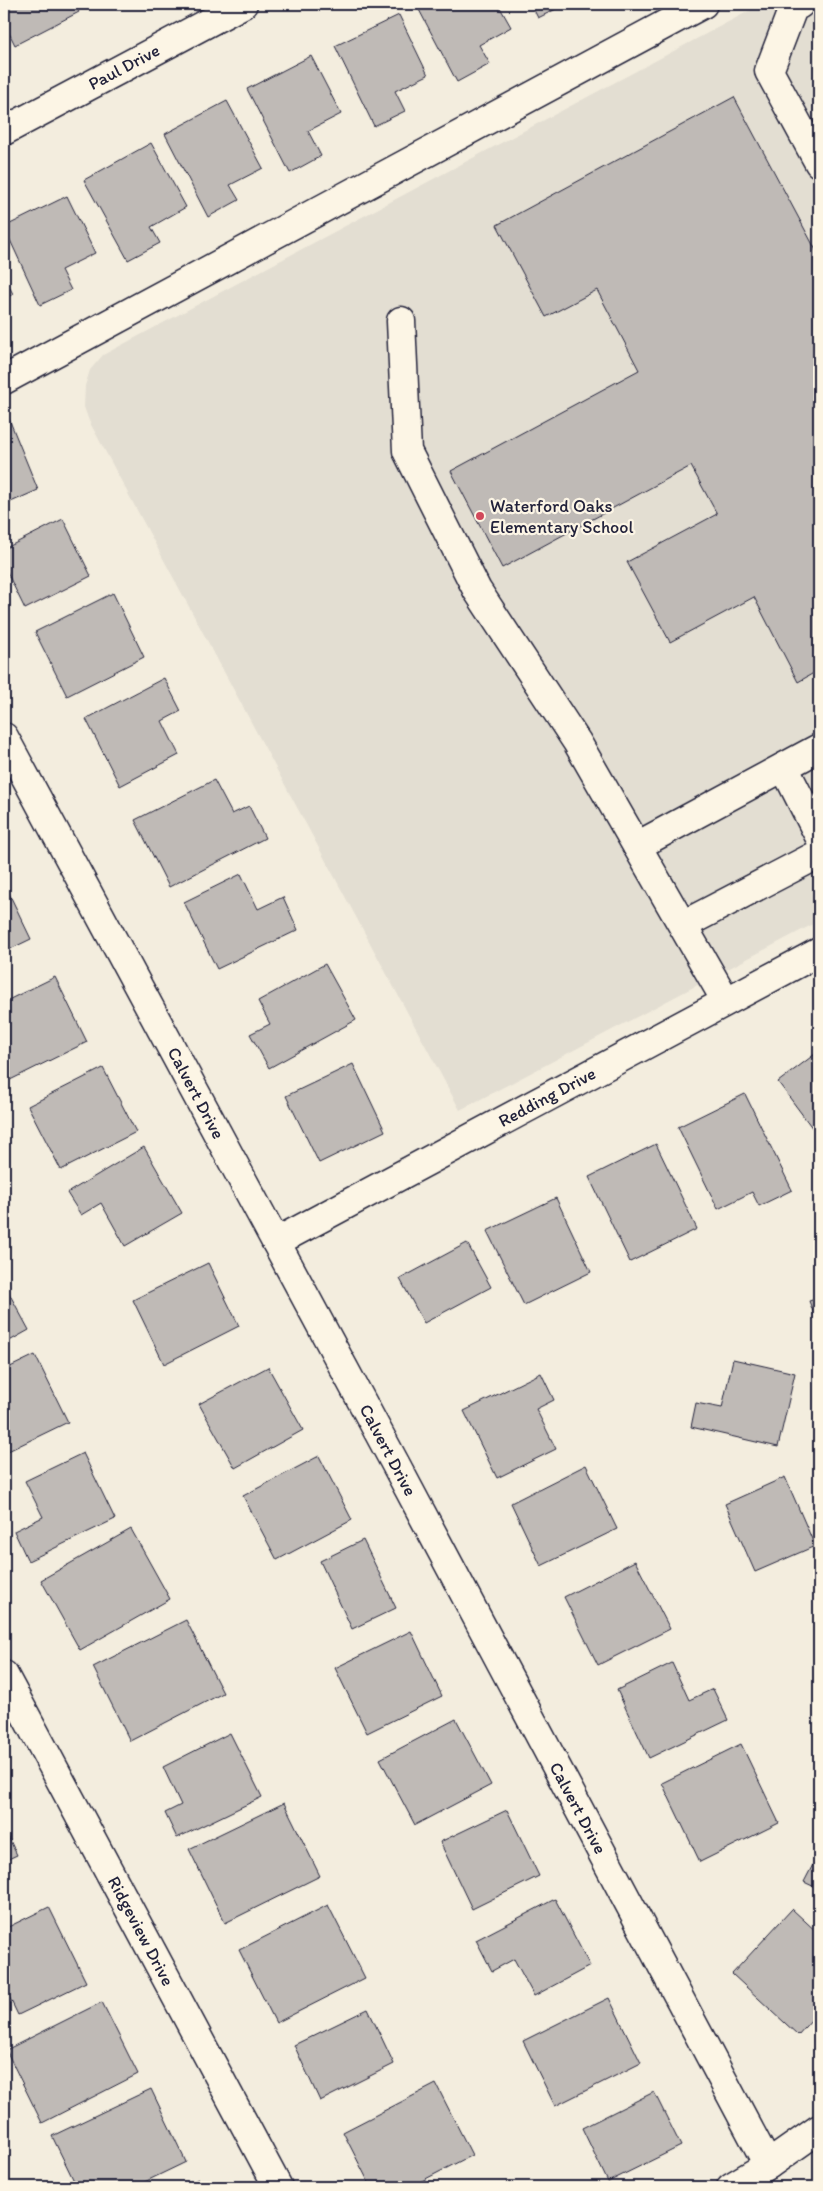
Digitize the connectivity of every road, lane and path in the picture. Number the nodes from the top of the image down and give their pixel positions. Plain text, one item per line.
1 (243, 4) edge
2 (703, 4) edge
3 (800, 4) edge
4 (4, 131) edge
5 (819, 163) edge
6 (401, 322) dead end
7 (4, 380) edge
8 (4, 737) edge
9 (819, 748) edge
10 (784, 767) junction
11 (819, 836) edge
12 (637, 846) junction
13 (819, 854) edge
14 (683, 926) junction
15 (819, 952) edge
16 (726, 1001) junction
17 (276, 1242) junction
18 (4, 1675) edge
19 (819, 2129) edge
20 (768, 2165) junction
21 (278, 2187) edge
22 (731, 2187) edge

1 - 4 street, Paul Drive
2 - 7 street
3 - 5 street
6 - 12 street
8 - 17 street, Calvert Drive
9 - 10 street
10 - 11 street
10 - 12 street
12 - 14 street
13 - 14 street
14 - 16 street
15 - 16 street, Redding Drive
16 - 17 street, Redding Drive
17 - 20 street, Calvert Drive
18 - 21 street, Ridgeview Drive
19 - 20 street
20 - 22 street

